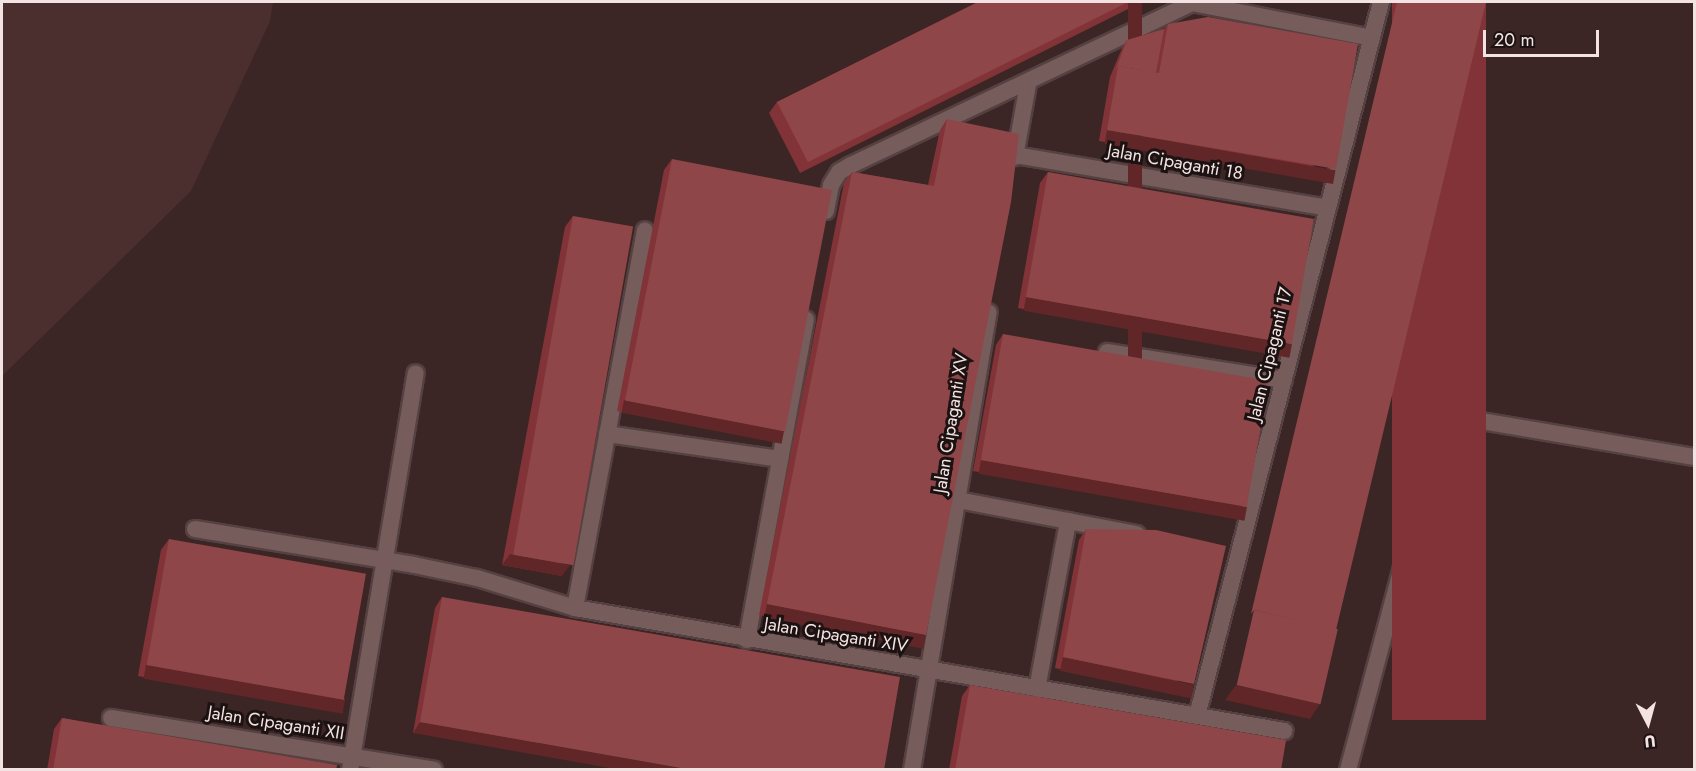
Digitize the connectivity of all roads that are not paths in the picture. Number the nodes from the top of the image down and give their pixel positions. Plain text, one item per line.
1 (1193, 2) edge
2 (1381, 2) edge
3 (1372, 38) junction
4 (1028, 84) junction
5 (1015, 155) junction
6 (1011, 177) edge
7 (1328, 208) junction
8 (645, 230) dead end
9 (822, 231) edge
10 (810, 299) edge
11 (991, 300) edge
12 (985, 333) junction
13 (1008, 337) edge
14 (1089, 349) edge
15 (416, 373) dead end
16 (1284, 380) junction
17 (608, 434) junction
18 (1695, 457) edge
19 (780, 459) junction
20 (958, 500) junction
21 (1068, 521) junction
22 (195, 529) dead end
23 (1156, 537) edge
24 (386, 560) junction
25 (575, 608) junction
26 (747, 640) junction
27 (929, 670) junction
28 (1037, 689) junction
29 (1197, 716) junction
30 (111, 718) dead end
31 (1284, 731) dead end
32 (351, 762) edge
33 (435, 770) edge
34 (912, 770) edge
35 (1348, 770) edge

1 - 3 street
1 - 4 street
2 - 3 street, Jalan Cipaganti 17
3 - 7 street, Jalan Cipaganti 17
4 - 5 street
4 - 9 street
5 - 6 street
5 - 7 street, Jalan Cipaganti 18
7 - 16 street, Jalan Cipaganti 17
8 - 17 street
10 - 19 street
11 - 12 street, Jalan Cipaganti XV
12 - 13 street
12 - 20 street, Jalan Cipaganti XV
14 - 16 street
15 - 24 street
16 - 29 street, Jalan Cipaganti 17
17 - 19 street
17 - 25 street
18 - 35 street
19 - 26 street
20 - 21 street
20 - 27 street, Jalan Cipaganti XV
21 - 23 street
21 - 28 street
22 - 24 street, Jalan Cipaganti XIV
24 - 25 street, Jalan Cipaganti XIV
24 - 32 street
25 - 26 street, Jalan Cipaganti XIV
26 - 27 street, Jalan Cipaganti XIV
27 - 28 street, Jalan Cipaganti XIV
27 - 34 street, Jalan Cipaganti XV
28 - 29 street, Jalan Cipaganti XIV
29 - 31 street, Jalan Cipaganti XIV
30 - 32 street, Jalan Cipaganti XII
32 - 33 street, Jalan Cipaganti XII

